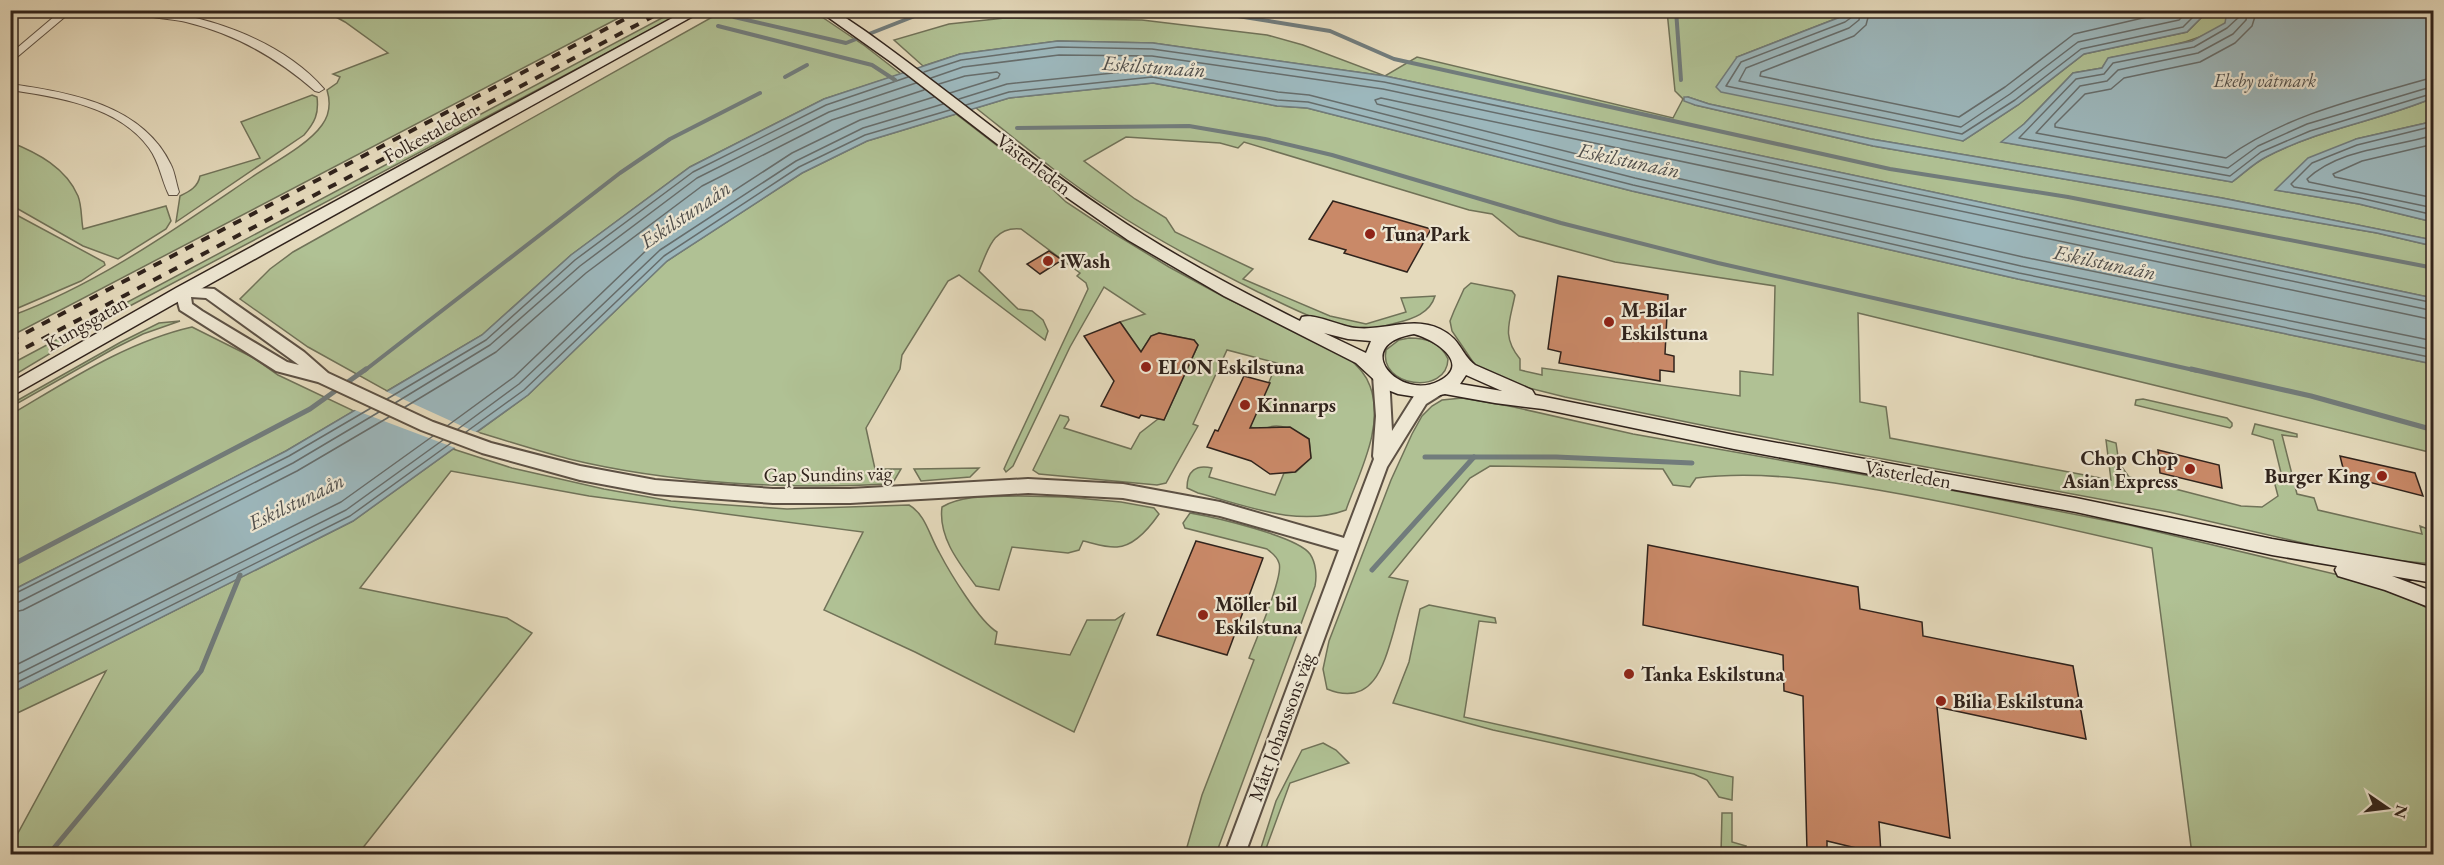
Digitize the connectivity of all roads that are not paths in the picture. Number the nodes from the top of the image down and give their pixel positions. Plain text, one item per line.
1 (68, 10) edge
2 (137, 10) edge
3 (698, 10) edge
4 (824, 10) edge
5 (10, 60) edge
6 (10, 87) edge
7 (319, 89) dead end
8 (174, 192) dead end
9 (182, 292) junction
10 (1254, 302) junction
11 (1391, 332) junction
12 (1460, 362) junction
13 (1378, 373) junction
14 (328, 380) junction
15 (1439, 388) junction
16 (10, 391) edge
17 (1543, 402) junction
18 (1379, 466) junction
19 (1348, 546) junction
20 (2272, 547) junction
21 (2433, 574) edge
22 (2433, 601) edge
23 (1235, 855) edge

1 - 5 street
2 - 7 street
3 - 9 main road, Folkestaleden
4 - 10 main road, Västerleden
6 - 8 street
9 - 14 street, Gap Sundins väg
9 - 14 street, Gap Sundins väg
9 - 16 main road, Kungsgatan
10 - 11 main road, Västerleden
10 - 13 main road, Västerleden
11 - 12 main road
11 - 13 main road
12 - 15 main road
12 - 17 main road, Västerleden
13 - 15 main road
13 - 18 street, Mått Johanssons väg
14 - 19 street, Gap Sundins väg
15 - 17 main road, Västerleden
15 - 18 street, Mått Johanssons väg
17 - 20 main road, Västerleden
18 - 19 street, Mått Johanssons väg
19 - 23 street, Mått Johanssons väg
20 - 21 main road, Västerleden
20 - 22 main road, Västerleden

